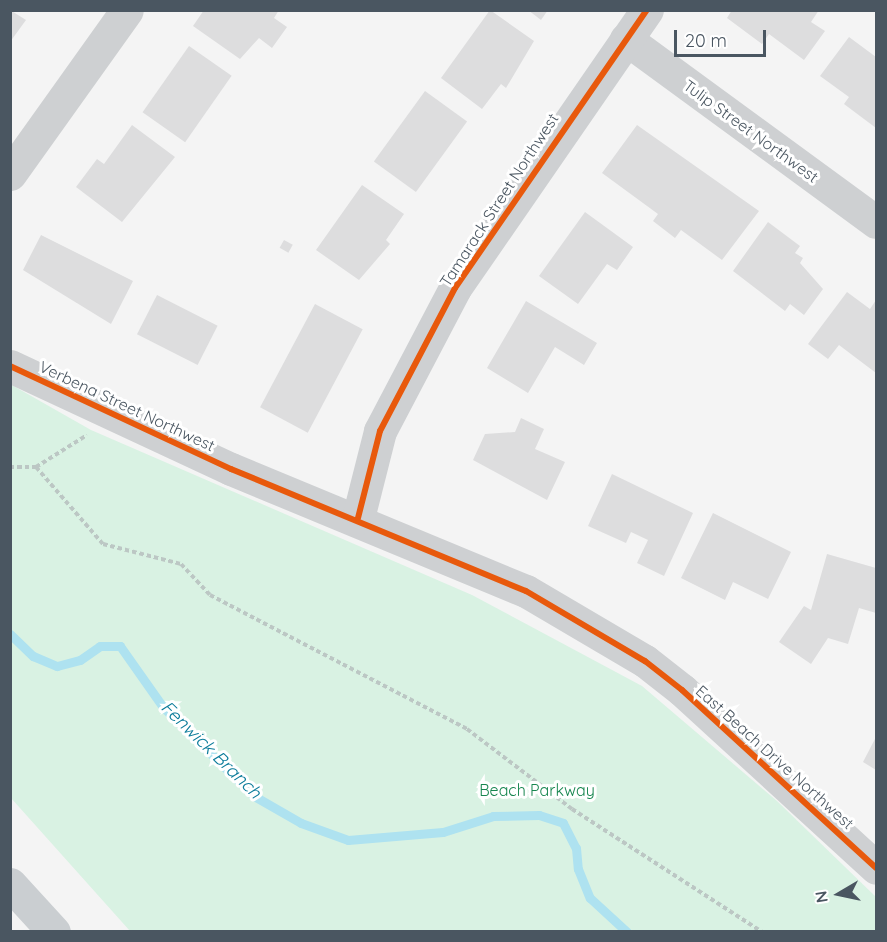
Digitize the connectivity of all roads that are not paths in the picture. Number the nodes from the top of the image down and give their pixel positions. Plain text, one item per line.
1 (127, 10) edge
2 (647, 10) edge
3 (626, 39) junction
4 (10, 174) edge
5 (876, 222) edge
6 (10, 366) edge
7 (231, 469) joint
8 (358, 518) junction
9 (876, 868) edge
10 (10, 884) edge
11 (54, 932) edge

1 - 4 street
2 - 3 street, Tamarack Street Northwest
3 - 5 street, Tulip Street Northwest
3 - 8 street, Tamarack Street Northwest
6 - 7 street, Verbena Street Northwest
7 - 8 street, East Beach Drive Northwest
8 - 9 street, East Beach Drive Northwest
10 - 11 main road

